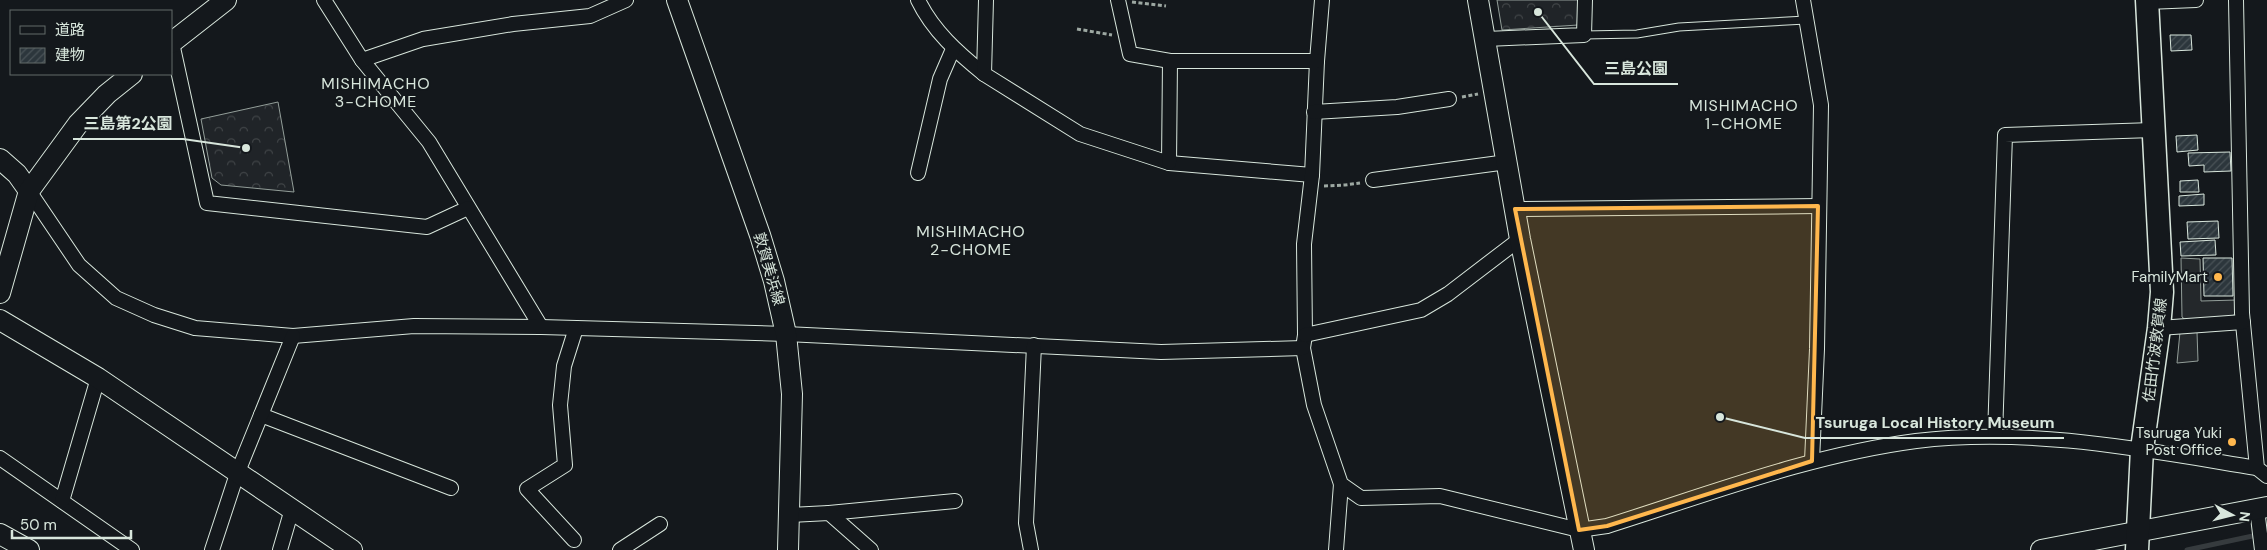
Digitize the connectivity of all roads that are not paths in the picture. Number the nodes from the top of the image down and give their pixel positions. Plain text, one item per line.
1 (226, 0) edge
2 (324, 0) edge
3 (626, 0) edge
4 (678, 0) edge
5 (918, 0) edge
6 (986, 0) edge
7 (1118, 0) edge
8 (1322, 0) edge
9 (1478, 0) edge
10 (1585, 0) edge
11 (1803, 0) edge
12 (2196, 0) edge
13 (2236, 0) edge
14 (2147, 1) edge
15 (1806, 20) junction
16 (1584, 35) junction
17 (1486, 39) junction
18 (172, 42) edge
19 (172, 47) edge
20 (954, 49) junction
21 (362, 60) junction
22 (1170, 61) junction
23 (1316, 61) junction
24 (984, 74) junction
25 (131, 75) edge
26 (1449, 99) road end
27 (1314, 112) junction
28 (2154, 130) junction
29 (0, 159) edge
30 (1507, 162) junction
31 (1169, 163) junction
32 (918, 173) dead end
33 (1312, 180) junction
34 (1373, 180) road end
35 (29, 191) junction
36 (1818, 206) junction
37 (468, 208) junction
38 (1515, 209) junction
39 (1520, 239) junction
40 (0, 292) edge
41 (0, 320) edge
42 (2243, 322) junction
43 (541, 327) junction
44 (576, 328) junction
45 (2159, 328) junction
46 (786, 334) junction
47 (293, 336) junction
48 (1304, 341) junction
49 (1034, 345) junction
50 (98, 378) junction
51 (261, 415) junction
52 (1995, 436) junction
53 (2142, 449) junction
54 (0, 458) edge
55 (1812, 461) junction
56 (2262, 472) edge
57 (237, 474) junction
58 (1341, 484) junction
59 (451, 488) dead end
60 (62, 501) junction
61 (955, 501) dead end
62 (292, 509) junction
63 (829, 513) junction
64 (2262, 514) edge
65 (790, 515) junction
66 (660, 524) dead end
67 (1579, 530) junction
68 (0, 534) edge
69 (574, 540) dead end
70 (2137, 543) edge
71 (2262, 547) edge
72 (345, 548) edge
73 (28, 550) edge
74 (132, 550) edge
75 (212, 550) edge
76 (280, 550) edge
77 (620, 550) edge
78 (788, 550) edge
79 (871, 550) edge
80 (1031, 550) edge
81 (1336, 550) edge
82 (1584, 550) edge
83 (2041, 550) edge

1 - 18 street
2 - 21 street
3 - 21 street
4 - 46 street, 敦賀美浜線
5 - 20 street
6 - 24 street
7 - 22 street
8 - 23 street
9 - 17 street
10 - 16 street
11 - 15 street
12 - 14 street
13 - 42 street
14 - 28 main road, 佐田竹波敦賀線
15 - 16 lane
15 - 36 street
16 - 17 street
17 - 30 street
19 - 37 street
20 - 24 street
20 - 32 street
21 - 37 street
22 - 23 street
22 - 31 street
23 - 27 street
24 - 31 street
25 - 35 street
26 - 27 street
27 - 33 street
28 - 45 main road, 佐田竹波敦賀線
28 - 52 street
29 - 35 street
30 - 34 street
30 - 38 street
31 - 33 street
33 - 48 street
35 - 40 street
35 - 47 street
36 - 38 street
36 - 55 street
37 - 43 street
38 - 39 street
39 - 48 street
39 - 67 street
41 - 50 street
42 - 45 street
42 - 56 street
43 - 44 street
43 - 47 street
44 - 46 street
44 - 69 street
45 - 53 main road, 佐田竹波敦賀線
46 - 49 street
46 - 65 street, 敦賀美浜線
47 - 51 street
48 - 49 street
48 - 58 street
49 - 80 street
50 - 57 street
50 - 60 street
51 - 57 street
51 - 59 street
52 - 53 street
52 - 55 street
53 - 56 street
53 - 70 main road, 佐田竹波敦賀線
54 - 60 street
55 - 67 street
57 - 62 street
57 - 75 street
58 - 67 street
58 - 81 street
60 - 74 street
61 - 63 street
62 - 72 street
62 - 76 street
63 - 65 street
63 - 79 street
64 - 70 street
64 - 71 street
65 - 78 street, 敦賀美浜線
66 - 77 street
67 - 82 street
68 - 73 street
70 - 83 street

